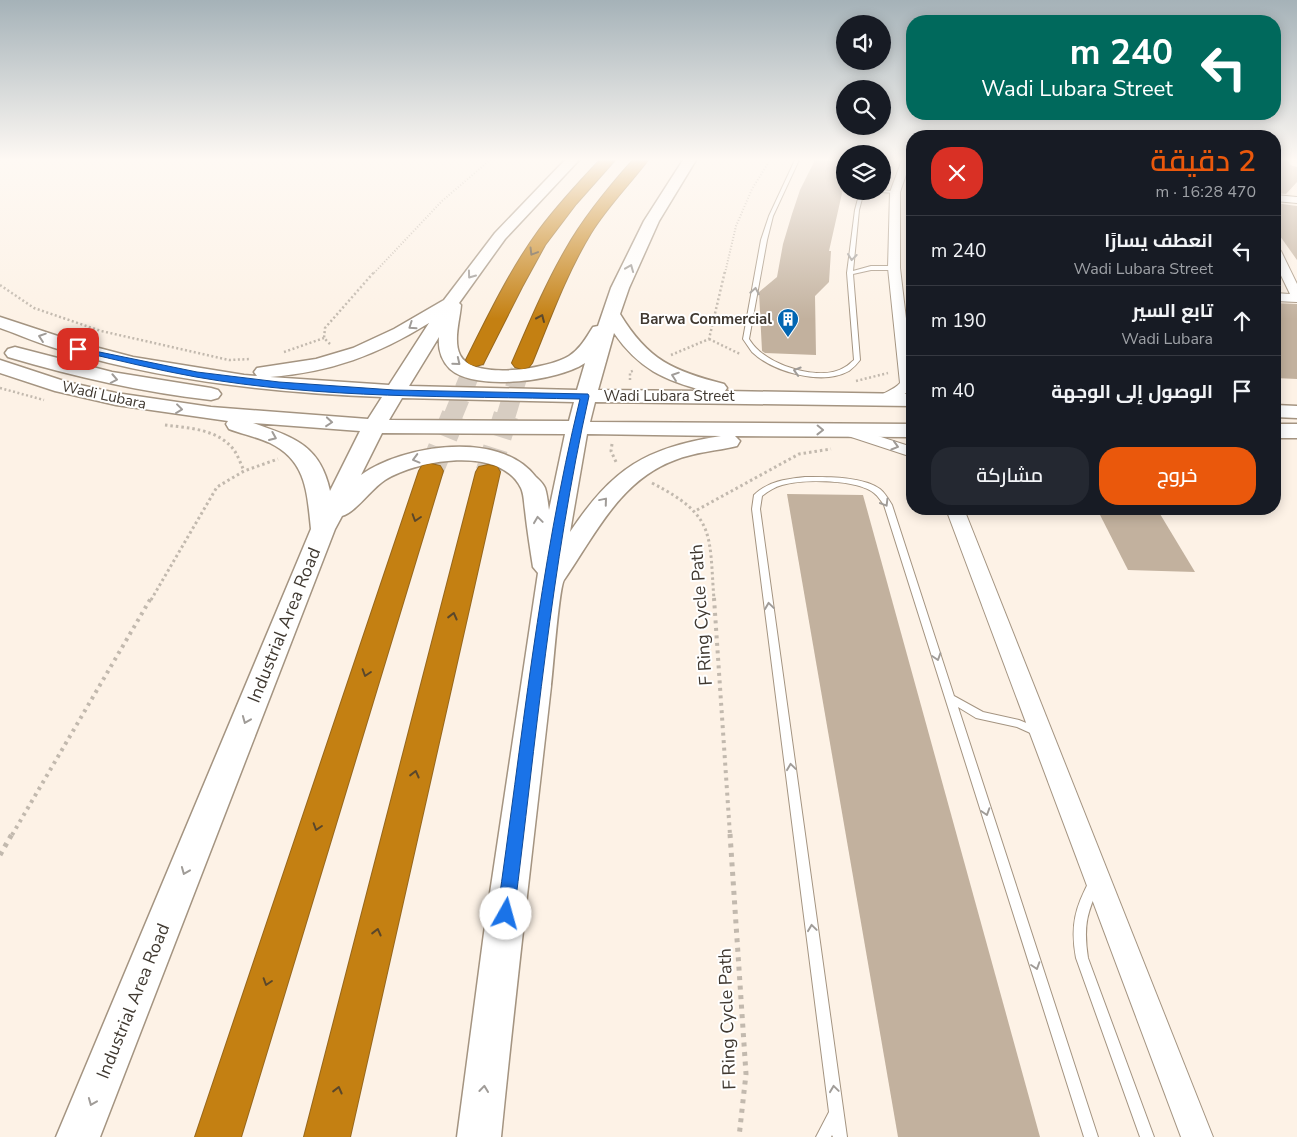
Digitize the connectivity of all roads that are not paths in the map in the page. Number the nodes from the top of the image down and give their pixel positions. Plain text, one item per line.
1 (521, 213) edge
2 (562, 213) edge
3 (598, 213) edge
4 (656, 213) edge
5 (772, 213) edge
6 (857, 213) edge
7 (890, 213) edge
8 (1281, 263) edge
9 (894, 268) junction
10 (850, 273) junction
11 (1297, 297) edge
12 (1281, 298) edge
13 (453, 299) junction
14 (612, 313) junction
15 (0, 322) edge
16 (0, 348) edge
17 (906, 354) edge
18 (476, 360) tunnel mouth
19 (522, 363) tunnel mouth
20 (0, 366) edge
21 (156, 367) junction
22 (906, 385) edge
23 (774, 397) junction
24 (884, 400) junction
25 (906, 400) edge
26 (384, 409) junction
27 (581, 412) junction
28 (211, 413) junction
29 (1281, 413) edge
30 (1297, 413) edge
31 (906, 415) edge
32 (795, 429) junction
33 (844, 430) junction
34 (906, 431) edge
35 (1281, 431) edge
36 (1297, 431) edge
37 (906, 450) edge
38 (431, 472) tunnel mouth
39 (488, 472) tunnel mouth
40 (957, 515) edge
41 (323, 529) junction
42 (549, 586) junction
43 (950, 698) junction
44 (1043, 736) junction
45 (1097, 877) junction
46 (837, 1113) junction
47 (78, 1137) edge
48 (218, 1137) edge
49 (327, 1137) edge
50 (479, 1137) edge
51 (823, 1137) edge
52 (840, 1137) edge
53 (1091, 1137) edge
54 (1147, 1137) edge
55 (1197, 1137) edge

1 -> 13 street, Industrial Area Road
2 -> 18 highway
19 -> 3 highway
14 -> 4 street
10 -> 5 lane
6 -> 10 lane
7 - 9 street
8 - 11 street
9 - 10 lane
9 - 17 street
11 - 12 street
13 -> 14 street
13 -> 21 street
13 - 26 street, Industrial Area Road
23 -> 14 street
14 - 27 street
21 -> 15 street
16 -> 26 street
20 -> 28 street, Wadi Lubara
21 - 26 street, Wadi Lubara Street
22 - 24 street
23 - 24 street, Wadi Lubara Street
23 - 27 street, Wadi Lubara Street
24 - 25 street, Wadi Lubara Street
26 - 27 street, Wadi Lubara Street
26 - 27 street
28 -> 26 street, Wadi Lubara Street
26 - 41 street, Industrial Area Road
27 - 31 street
27 - 32 street, Wadi Lubara Street
27 - 42 street
28 -> 41 street
29 - 30 street
32 -> 33 street, Wadi Lubara Street
42 -> 32 street
33 - 34 street, Wadi Lubara Street
33 -> 37 street
35 - 36 street
38 -> 48 highway
49 -> 39 highway
40 - 44 street
42 -> 41 street
41 -> 47 street, Industrial Area Road
50 -> 42 street
43 - 44 lane
46 -> 43 lane
43 -> 53 lane
44 - 45 street
45 - 54 lane
45 - 55 street
46 - 51 lane
46 - 52 lane

